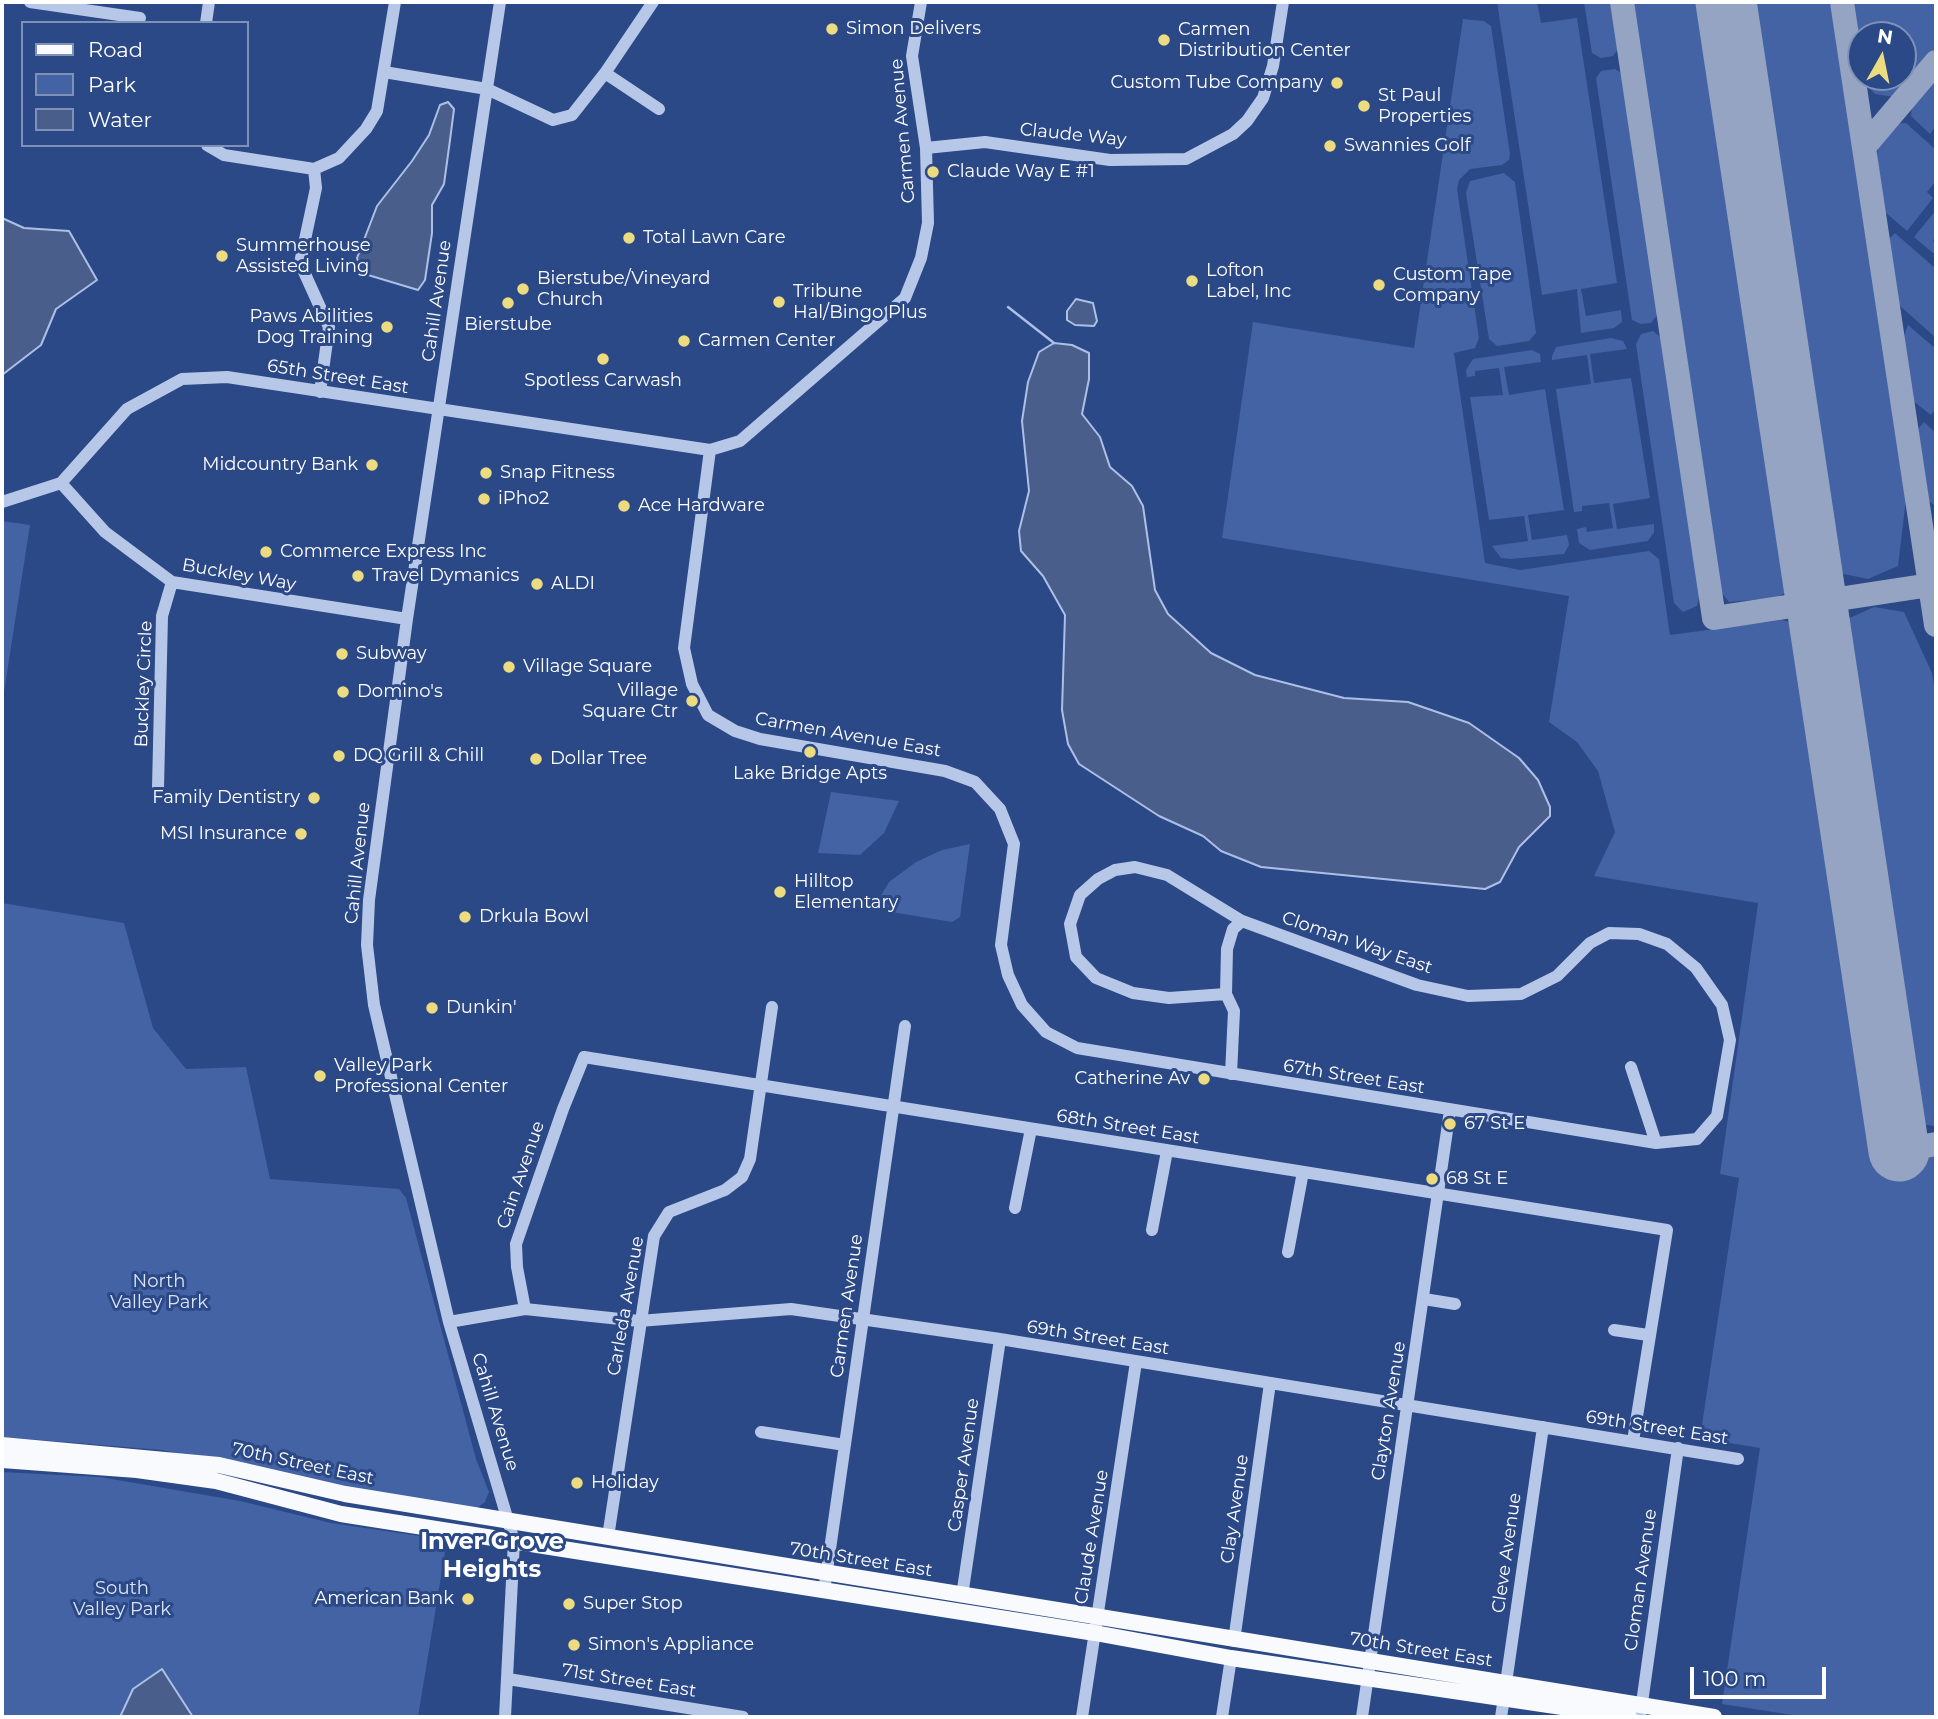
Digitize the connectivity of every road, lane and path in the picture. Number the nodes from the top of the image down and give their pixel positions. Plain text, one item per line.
1 (30, 2) edge
2 (209, 2) edge
3 (395, 2) edge
4 (500, 2) edge
5 (653, 2) edge
6 (921, 2) edge
7 (1283, 2) edge
8 (70, 5) edge
9 (140, 18) dead end
10 (206, 21) edge
11 (384, 72) junction
12 (605, 73) junction
13 (487, 89) junction
14 (659, 109) dead end
15 (210, 147) edge
16 (926, 148) junction
17 (314, 169) junction
18 (320, 393) junction
19 (439, 410) junction
20 (710, 450) junction
21 (61, 483) junction
22 (2, 502) edge
23 (172, 582) junction
24 (408, 619) junction
25 (158, 788) dead end
26 (1242, 921) junction
27 (1226, 993) junction
28 (1022, 1005) joint
29 (772, 1007) dead end
30 (905, 1026) dead end
31 (584, 1057) joint
32 (1631, 1067) dead end
33 (1231, 1074) junction
34 (762, 1086) junction
35 (894, 1107) junction
36 (1450, 1110) junction
37 (1031, 1129) junction
38 (1697, 1139) joint
39 (1656, 1143) junction
40 (1167, 1152) junction
41 (1303, 1172) junction
42 (1439, 1193) junction
43 (1015, 1209) dead end
44 (1152, 1230) dead end
45 (1288, 1252) dead end
46 (1424, 1299) junction
47 (1455, 1304) dead end
48 (525, 1309) junction
49 (863, 1318) junction
50 (639, 1321) junction
51 (449, 1322) junction
52 (1614, 1330) dead end
53 (1648, 1335) junction
54 (1000, 1339) junction
55 (1136, 1362) junction
56 (1270, 1383) junction
57 (1408, 1404) junction
58 (1543, 1427) junction
59 (761, 1432) dead end
60 (1633, 1441) junction
61 (2, 1445) edge
62 (845, 1445) junction
63 (1678, 1448) junction
64 (1738, 1459) dead end
65 (2, 1460) edge
66 (508, 1521) junction
67 (608, 1537) junction
68 (514, 1541) junction
69 (825, 1583) junction
70 (962, 1596) junction
71 (1096, 1626) junction
72 (1234, 1641) junction
73 (1231, 1658) junction
74 (1370, 1661) junction
75 (1367, 1678) junction
76 (508, 1679) junction
77 (1505, 1690) junction
78 (1640, 1711) edge
79 (506, 1717) edge
80 (743, 1717) edge
81 (1082, 1717) edge
82 (1222, 1717) edge
83 (1362, 1717) edge
84 (1500, 1717) edge
85 (1629, 1717) edge
86 (1714, 1717) edge

1 - 8 street
2 - 10 street
3 - 11 street
4 - 13 street, Cahill Avenue
5 - 12 street
6 - 16 street, Carmen Avenue
7 - 16 street, Claude Way
8 - 9 street
11 - 13 street
11 - 17 street
12 - 13 street
12 - 14 street
13 - 19 street, Cahill Avenue
15 - 17 street
16 - 20 street, Carmen Avenue
17 - 18 street
18 - 19 street, 65th Street East
18 - 21 street, 65th Street East
19 - 20 street, 65th Street East
19 - 24 street, Cahill Avenue
20 - 28 street, Carmen Avenue East
21 - 22 street
21 - 23 street, Buckley Way
23 - 24 street, Buckley Way
23 - 25 street, Buckley Circle
24 - 51 street, Cahill Avenue
26 - 27 street
26 - 27 street, Cloman Way East
26 - 38 street, Cloman Way East
27 - 33 street
28 - 33 street, 67th Street East
29 - 34 street, Carleda Avenue
30 - 35 street, Carmen Avenue
31 - 34 street, 68th Street East
31 - 48 street, Cain Avenue
32 - 39 street
33 - 36 street, 67th Street East
34 - 35 street, 68th Street East
34 - 50 street, Carleda Avenue
35 - 37 street, 68th Street East
35 - 49 street, Carmen Avenue
36 - 39 street, 67th Street East
36 - 42 street, Clayton Avenue
37 - 40 street, 68th Street East
37 - 43 street
38 - 39 street, 67th Street East
40 - 41 street, 68th Street East
40 - 44 street
41 - 42 street, 68th Street East
41 - 45 street
42 - 46 street, Clayton Avenue
42 - 53 street, 68th Street East
46 - 47 street
46 - 57 street, Clayton Avenue
48 - 50 street, 69th Street East
48 - 51 street, 69th Street East
49 - 50 street, 69th Street East
49 - 54 street, 69th Street East
49 - 62 street, Carmen Avenue
50 - 67 street, Carleda Avenue
51 - 66 street, Cahill Avenue
52 - 53 street
53 - 60 street
54 - 55 street, 69th Street East
54 - 70 street, Casper Avenue
55 - 56 street, 69th Street East
55 - 71 street, Claude Avenue
56 - 57 street, 69th Street East
56 - 72 street, Clay Avenue
57 - 58 street, 69th Street East
57 - 74 street, Clayton Avenue
58 - 60 street, 69th Street East
58 - 77 street, Cleve Avenue
59 - 62 street
60 - 63 street, 69th Street East
61 - 66 main road, 70th Street East
62 - 69 street, Carmen Avenue
63 - 64 street, 69th Street East
63 - 78 street, Cloman Avenue
65 - 68 main road, 70th Street East
66 - 67 main road, 70th Street East
66 - 68 street, Cahill Avenue
67 - 69 main road, 70th Street East
68 - 69 main road, 70th Street East
68 - 76 street, Cahill Avenue
69 - 70 main road, 70th Street East
69 - 71 main road, 70th Street East
70 - 71 main road, 70th Street East
71 - 72 main road, 70th Street East
71 - 73 main road, 70th Street East
71 - 81 street, Claude Avenue
72 - 74 main road, 70th Street East
73 - 75 main road, 70th Street East
73 - 82 street
74 - 75 street, Clayton Avenue
74 - 77 main road, 70th Street East
75 - 77 main road, 70th Street East
75 - 83 street, Clayton Avenue
76 - 79 street, Cahill Avenue
76 - 80 street, 71st Street East
77 - 78 main road, 70th Street East
77 - 84 street, Cleve Avenue
77 - 85 main road, 70th Street East
78 - 86 main road, 70th Street East

